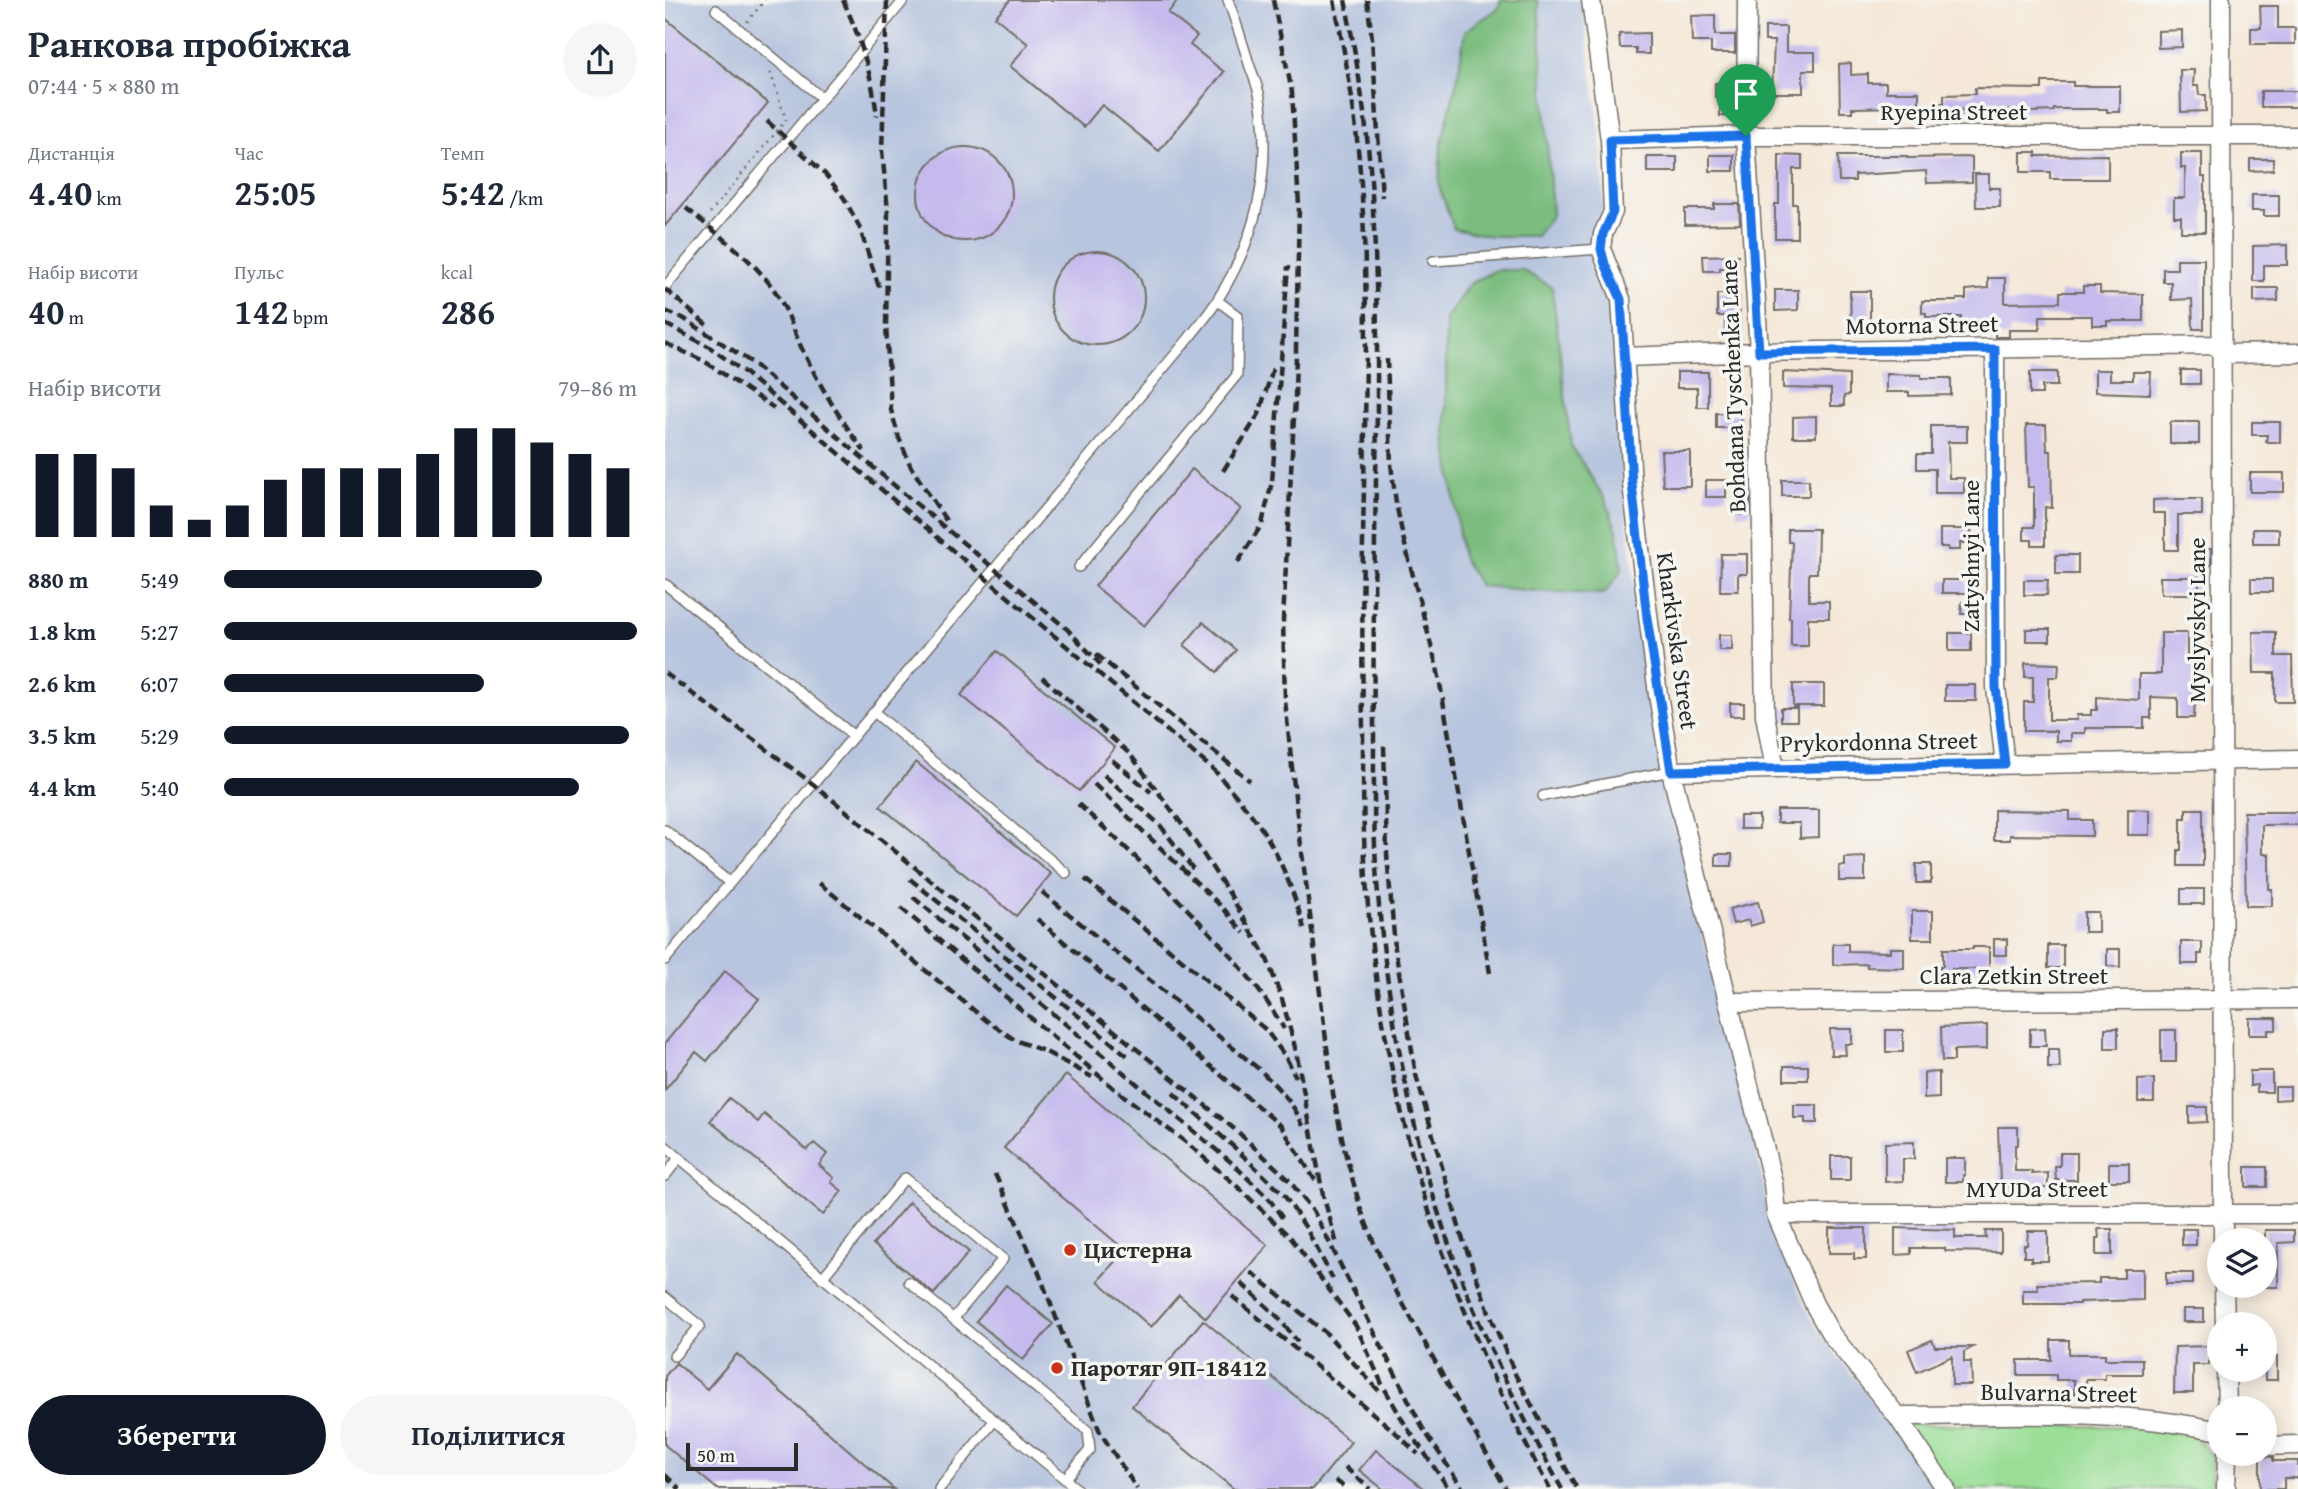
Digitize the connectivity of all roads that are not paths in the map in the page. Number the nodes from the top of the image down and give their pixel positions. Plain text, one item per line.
1 (904, 0) edge
2 (1229, 0) edge
3 (1591, 0) edge
4 (1747, 0) edge
5 (2221, 0) edge
6 (716, 10) dead end
7 (822, 98) junction
8 (1746, 136) junction
9 (2221, 136) junction
10 (2298, 136) edge
11 (1610, 140) junction
12 (1601, 249) junction
13 (1433, 261) dead end
14 (665, 287) edge
15 (1218, 301) junction
16 (1995, 349) junction
17 (2221, 349) junction
18 (1759, 352) junction
19 (2298, 353) edge
20 (1625, 357) junction
21 (1079, 567) dead end
22 (665, 584) edge
23 (874, 712) junction
24 (854, 736) junction
25 (2222, 759) junction
26 (2298, 759) edge
27 (2005, 764) junction
28 (1775, 769) junction
29 (1671, 771) junction
30 (1543, 796) dead end
31 (665, 830) edge
32 (1066, 873) dead end
33 (730, 883) junction
34 (665, 960) edge
35 (2298, 999) edge
36 (2222, 1000) junction
37 (1729, 1002) junction
38 (665, 1146) edge
39 (679, 1158) junction
40 (665, 1176) edge
41 (1776, 1214) junction
42 (2222, 1214) junction
43 (2298, 1214) edge
44 (2223, 1228) edge
45 (822, 1278) junction
46 (909, 1282) dead end
47 (665, 1297) edge
48 (953, 1319) junction
49 (674, 1356) dead end
50 (1897, 1416) junction
51 (994, 1421) junction
52 (2207, 1428) edge
53 (2298, 1445) edge
54 (2277, 1446) edge
55 (2227, 1466) edge
56 (1065, 1479) junction
57 (939, 1489) edge
58 (1077, 1489) edge
59 (1946, 1489) edge
60 (2226, 1489) edge

1 - 7 lane
2 - 15 lane
3 - 11 street
4 - 8 street, Bohdana Tyschenka Lane
5 - 9 street, Myslyvskyi Lane
6 - 7 lane
7 - 14 lane
8 - 9 street, Ryepina Street
8 - 11 street, Ryepina Street
8 - 18 street, Bohdana Tyschenka Lane
9 - 10 street, Ryepina Street
9 - 17 street, Myslyvskyi Lane
11 - 12 street
12 - 13 lane
12 - 20 street, Kharkivska Street
15 - 21 lane
15 - 23 lane
16 - 17 street, Motorna Street
16 - 18 street, Motorna Street
16 - 27 street, Zatyshnyi Lane
17 - 19 street, Motorna Street
17 - 25 street, Myslyvskyi Lane
18 - 20 street, Motorna Street
18 - 28 street, Bohdana Tyschenka Lane
20 - 29 street, Kharkivska Street
22 - 24 lane
23 - 24 lane
23 - 32 lane
24 - 33 lane
25 - 26 street, Prykordonna Street
25 - 27 street, Prykordonna Street
25 - 36 street, Myslyvskyi Lane
27 - 28 street, Prykordonna Street
28 - 29 street, Prykordonna Street
29 - 30 lane
29 - 37 street, Kharkivska Street
31 - 33 lane
33 - 34 lane
35 - 36 street, Clara Zetkin Street
36 - 37 street, Clara Zetkin Street
36 - 42 street, Myslyvskyi Lane
37 - 41 street, Kharkivska Street
38 - 39 lane
39 - 40 lane
39 - 45 lane
41 - 42 street, MYUDa Street
41 - 50 street, Kharkivska Street
42 - 43 street, MYUDa Street
42 - 44 street, Myslyvskyi Lane
45 - 48 lane
45 - 51 lane
46 - 48 lane
47 - 49 lane
48 - 56 lane
50 - 52 street, Bulvarna Street
50 - 59 street, Kharkivska Street
51 - 56 lane
51 - 57 lane
53 - 54 street
55 - 60 street
56 - 58 lane

